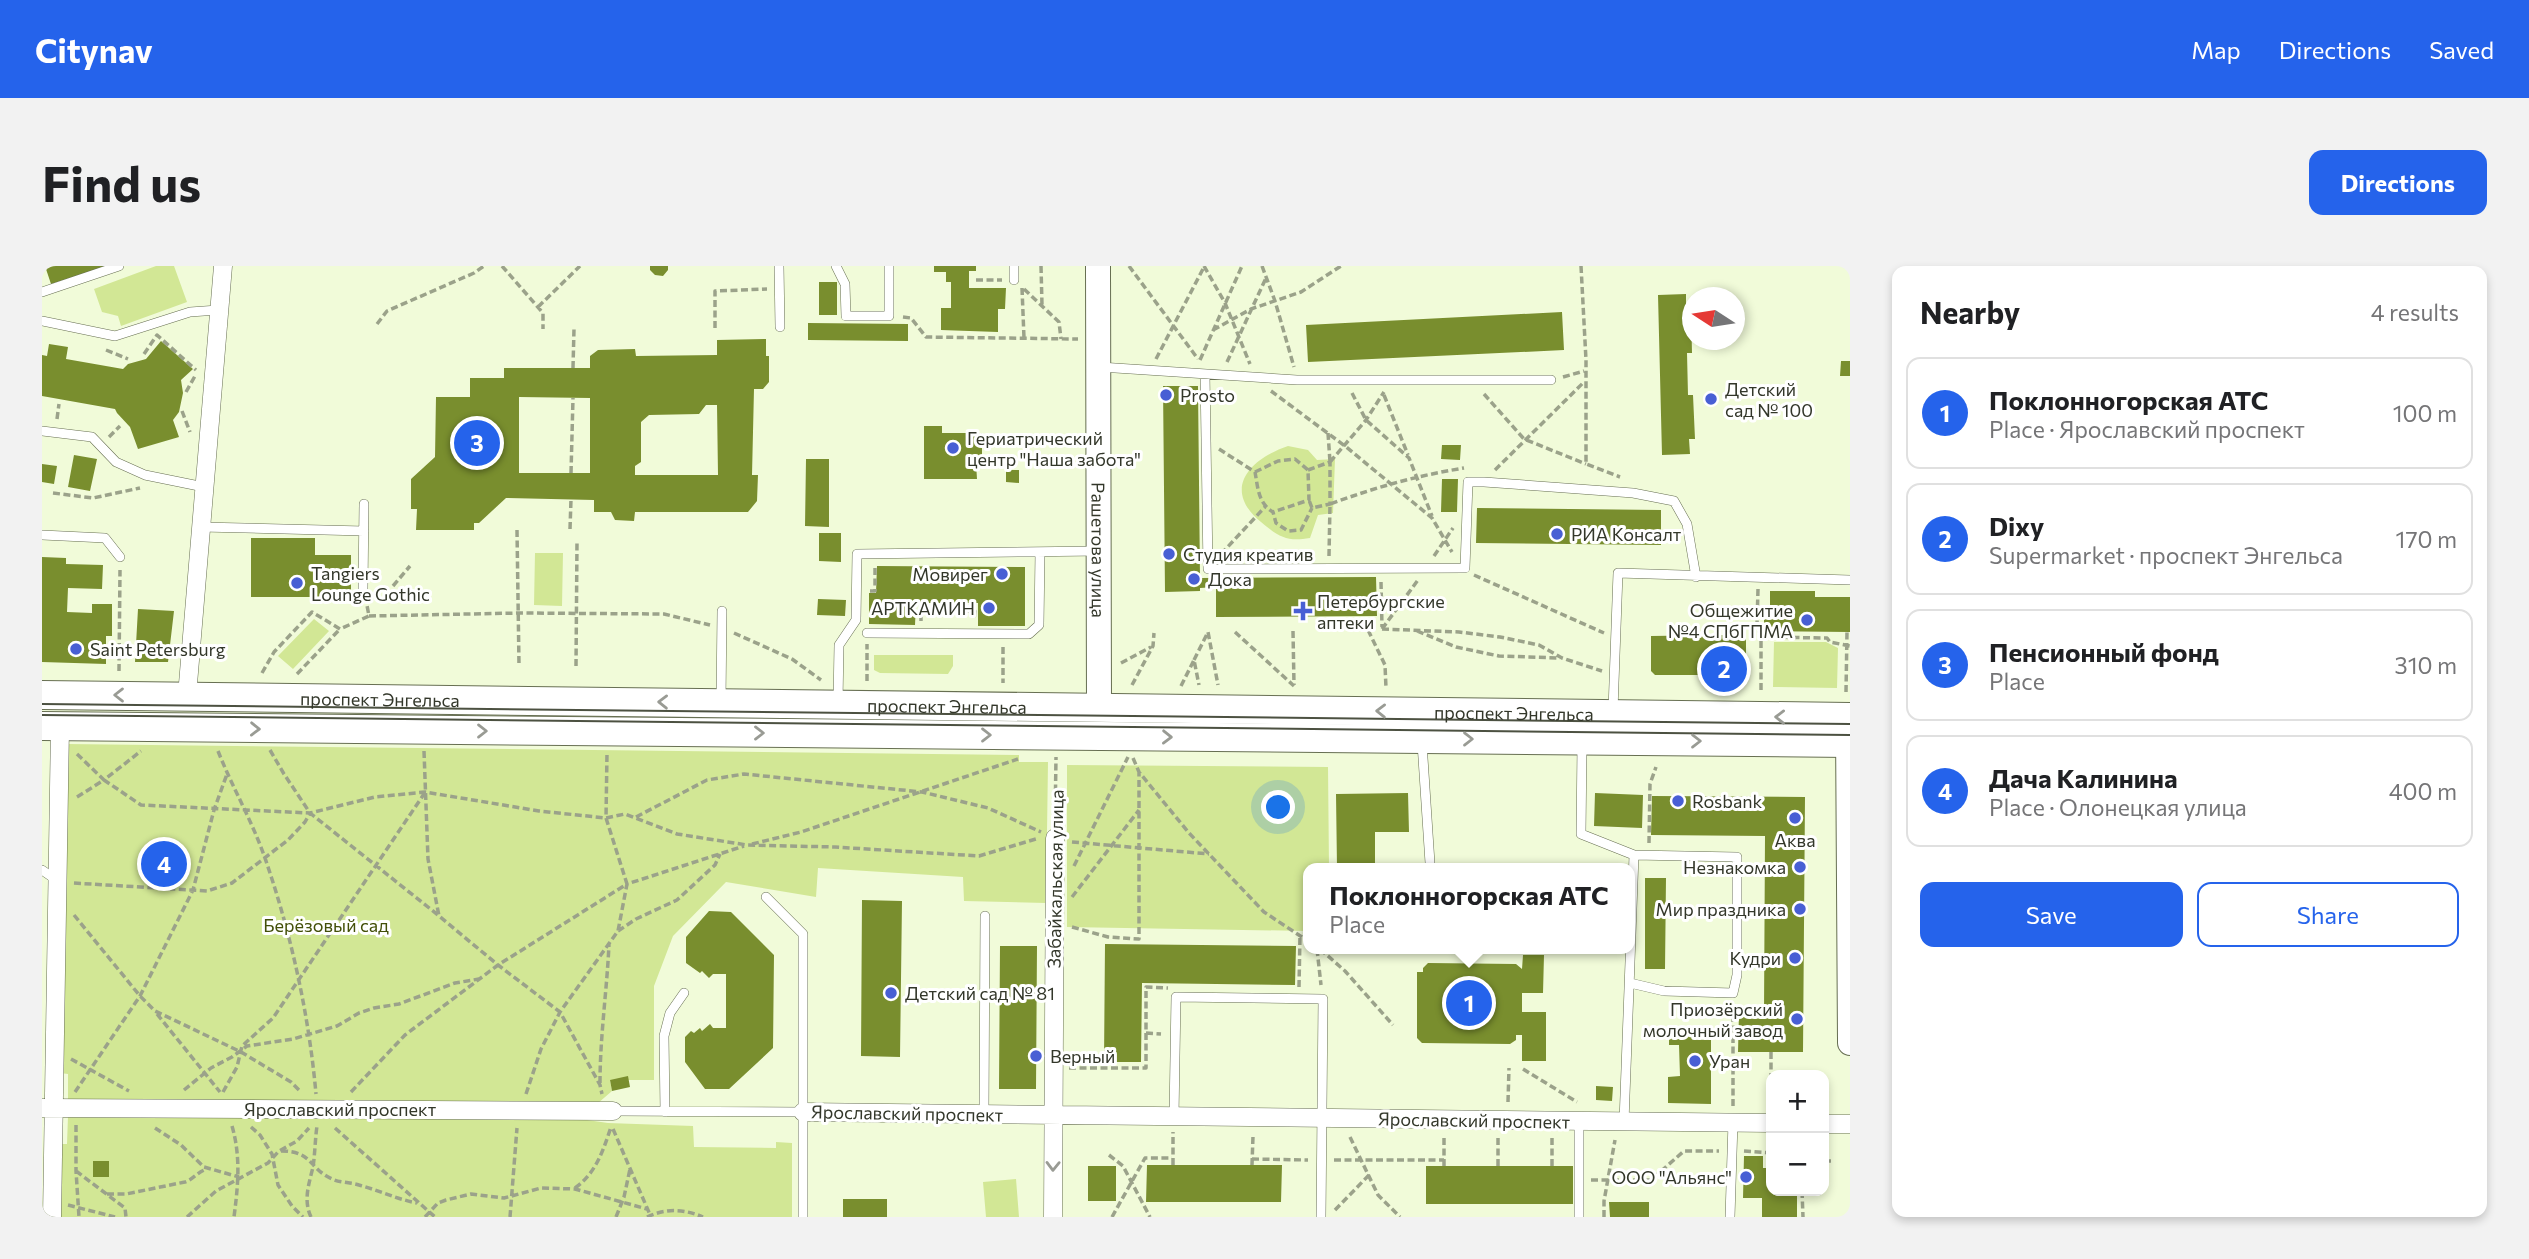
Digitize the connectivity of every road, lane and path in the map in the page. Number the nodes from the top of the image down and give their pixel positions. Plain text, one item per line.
1 (119, 266) edge
2 (223, 266) edge
3 (484, 266) edge
4 (502, 266) edge
5 (580, 266) edge
6 (779, 266) edge
7 (836, 266) edge
8 (889, 266) edge
9 (1014, 266) edge
10 (1041, 266) edge
11 (1098, 266) edge
12 (1129, 266) edge
13 (1242, 266) edge
14 (1262, 266) edge
15 (1341, 266) edge
16 (1581, 266) edge
17 (1204, 267) edge
18 (1266, 278) junction
19 (976, 279) dead end
20 (1014, 280) junction
21 (1022, 287) junction
22 (780, 289) junction
23 (42, 292) edge
24 (1275, 301) junction
25 (1225, 303) junction
26 (1042, 305) junction
27 (538, 307) junction
28 (1251, 309) junction
29 (218, 310) junction
30 (889, 316) junction
31 (1231, 320) junction
32 (42, 321) edge
33 (377, 324) dead end
34 (1173, 324) junction
35 (780, 327) dead end
36 (574, 328) dead end
37 (715, 328) dead end
38 (543, 329) dead end
39 (1213, 330) junction
40 (157, 335) dead end
41 (1024, 338) junction
42 (1098, 338) junction
43 (1238, 338) junction
44 (1060, 339) junction
45 (151, 343) dead end
46 (106, 350) dead end
47 (144, 354) dead end
48 (128, 359) dead end
49 (1199, 361) junction
50 (1098, 367) junction
51 (573, 368) dead end
52 (198, 371) dead end
53 (1584, 371) junction
54 (1152, 372) junction
55 (1205, 374) junction
56 (1221, 374) junction
57 (1256, 377) junction
58 (1297, 380) junction
59 (1471, 380) junction
60 (1551, 380) joint
61 (1349, 381) junction
62 (1384, 381) junction
63 (191, 382) dead end
64 (1585, 382) junction
65 (186, 393) dead end
66 (1384, 395) junction
67 (573, 398) dead end
68 (59, 404) dead end
69 (183, 411) dead end
70 (57, 419) dead end
71 (1366, 420) junction
72 (120, 426) dead end
73 (42, 431) edge
74 (1328, 433) junction
75 (192, 435) dead end
76 (109, 437) dead end
77 (1524, 439) junction
78 (1206, 440) junction
79 (1346, 446) junction
80 (1409, 458) junction
81 (1330, 462) junction
82 (1586, 464) junction
83 (1469, 467) dead end
84 (1308, 470) junction
85 (1255, 472) junction
86 (572, 473) dead end
87 (1417, 475) junction
88 (1621, 477) dead end
89 (1484, 482) junction
90 (1388, 483) junction
91 (146, 487) dead end
92 (204, 487) junction
93 (53, 494) dead end
94 (571, 499) dead end
95 (1308, 499) junction
96 (364, 504) dead end
97 (1330, 504) junction
98 (1265, 507) junction
99 (1312, 508) junction
100 (1468, 510) junction
101 (1273, 512) junction
102 (1432, 518) junction
103 (201, 527) junction
104 (570, 529) dead end
105 (517, 530) dead end
106 (364, 531) junction
107 (42, 535) edge
108 (1444, 539) junction
109 (577, 542) dead end
110 (1098, 551) junction
111 (1040, 552) junction
112 (120, 557) joint
113 (410, 566) dead end
114 (875, 566) dead end
115 (1329, 568) junction
116 (1381, 568) junction
117 (1426, 568) junction
118 (1465, 568) junction
119 (1208, 569) junction
120 (1696, 577) junction
121 (1758, 577) junction
122 (875, 578) dead end
123 (1850, 580) edge
124 (393, 586) dead end
125 (363, 589) joint
126 (1757, 610) junction
127 (1764, 610) dead end
128 (722, 611) dead end
129 (519, 612) junction
130 (576, 612) junction
131 (369, 615) junction
132 (722, 627) junction
133 (340, 629) junction
134 (1382, 629) junction
135 (1368, 630) dead end
136 (1293, 631) dead end
137 (1415, 631) junction
138 (1235, 632) dead end
139 (1827, 632) dead end
140 (1847, 632) dead end
141 (867, 633) joint
142 (1154, 633) dead end
143 (921, 634) junction
144 (974, 634) junction
145 (1002, 635) junction
146 (1761, 637) junction
147 (1616, 638) junction
148 (1827, 638) junction
149 (1153, 646) junction
150 (1848, 646) edge
151 (1562, 658) junction
152 (1194, 660) junction
153 (519, 666) dead end
154 (576, 666) dead end
155 (1115, 666) dead end
156 (120, 671) dead end
157 (262, 673) dead end
158 (297, 674) dead end
159 (1614, 674) junction
160 (821, 680) dead end
161 (867, 681) dead end
162 (1003, 683) dead end
163 (1132, 685) dead end
164 (1181, 686) dead end
165 (1199, 686) dead end
166 (1218, 686) dead end
167 (1386, 688) dead end
168 (1761, 691) dead end
169 (42, 695) edge
170 (187, 696) junction
171 (838, 704) junction
172 (1099, 708) junction
173 (721, 718) junction
174 (1849, 722) edge
175 (1422, 725) junction
176 (51, 727) edge
177 (1582, 727) junction
178 (1613, 727) junction
179 (1099, 736) junction
180 (214, 743) dead end
181 (267, 743) dead end
182 (148, 745) dead end
183 (424, 745) dead end
184 (607, 747) dead end
185 (1056, 751) dead end
186 (76, 753) dead end
187 (1026, 755) dead end
188 (1656, 767) dead end
189 (1139, 772) junction
190 (227, 774) junction
191 (104, 780) junction
192 (425, 792) junction
193 (922, 792) junction
194 (59, 807) junction
195 (214, 810) junction
196 (1139, 810) junction
197 (247, 811) junction
198 (310, 813) junction
199 (636, 817) junction
200 (606, 818) junction
201 (1055, 838) junction
202 (747, 845) junction
203 (1084, 845) junction
204 (1110, 847) junction
205 (1139, 849) junction
206 (720, 854) junction
207 (1209, 854) junction
208 (1634, 855) junction
209 (1649, 855) junction
210 (265, 858) junction
211 (1430, 863) dead end
212 (1634, 863) edge
213 (376, 865) junction
214 (1073, 869) dead end
215 (42, 870) edge
216 (1849, 870) edge
217 (627, 884) junction
218 (58, 889) junction
219 (192, 890) junction
220 (766, 897) dead end
221 (439, 916) junction
222 (985, 916) dead end
223 (1054, 922) junction
224 (618, 931) junction
225 (1303, 938) edge
226 (609, 944) junction
227 (1318, 954) edge
228 (1324, 954) edge
229 (1631, 954) edge
230 (498, 965) junction
231 (300, 979) junction
232 (480, 979) junction
233 (1630, 983) junction
234 (684, 993) dead end
235 (1733, 993) junction
236 (140, 996) junction
237 (1323, 999) junction
238 (155, 1011) junction
239 (560, 1012) junction
240 (1392, 1025) dead end
241 (309, 1032) junction
242 (1850, 1043) edge
243 (55, 1051) junction
244 (239, 1052) junction
245 (1771, 1052) dead end
246 (90, 1068) junction
247 (1509, 1068) dead end
248 (1523, 1069) dead end
249 (1771, 1070) edge
250 (205, 1074) junction
251 (600, 1085) junction
252 (1508, 1102) dead end
253 (59, 1108) edge
254 (130, 1109) junction
255 (160, 1109) junction
256 (227, 1109) junction
257 (324, 1110) junction
258 (520, 1110) junction
259 (665, 1112) junction
260 (803, 1112) junction
261 (1578, 1112) junction
262 (984, 1114) junction
263 (1054, 1115) junction
264 (1733, 1115) junction
265 (1174, 1116) junction
266 (610, 1117) junction
267 (1253, 1117) junction
268 (1323, 1118) junction
269 (1766, 1122) edge
270 (1829, 1124) edge
271 (1850, 1124) edge
272 (1620, 1127) junction
273 (1347, 1129) dead end
274 (1444, 1130) dead end
275 (1499, 1131) dead end
276 (1552, 1132) dead end
277 (279, 1151) junction
278 (1732, 1151) junction
279 (1766, 1153) edge
280 (1110, 1155) dead end
281 (273, 1158) junction
282 (1172, 1158) junction
283 (1252, 1159) junction
284 (1322, 1160) junction
285 (1361, 1160) junction
286 (313, 1165) junction
287 (1172, 1165) dead end
288 (1252, 1165) dead end
289 (1498, 1166) dead end
290 (1552, 1166) dead end
291 (208, 1168) junction
292 (630, 1168) junction
293 (76, 1171) junction
294 (1368, 1175) junction
295 (239, 1177) junction
296 (1579, 1179) junction
297 (1608, 1180) junction
298 (1132, 1183) junction
299 (573, 1189) junction
300 (107, 1194) junction
301 (511, 1196) junction
302 (1802, 1196) edge
303 (621, 1203) junction
304 (419, 1204) junction
305 (79, 1208) junction
306 (647, 1209) junction
307 (55, 1210) edge
308 (428, 1212) junction
309 (510, 1216) edge
310 (649, 1216) edge
311 (79, 1217) edge
312 (115, 1217) edge
313 (126, 1217) edge
314 (187, 1217) edge
315 (234, 1217) edge
316 (303, 1217) edge
317 (311, 1217) edge
318 (425, 1217) edge
319 (435, 1217) edge
320 (616, 1217) edge
321 (703, 1217) edge
322 (803, 1217) edge
323 (1052, 1217) edge
324 (1112, 1217) edge
325 (1150, 1217) edge
326 (1321, 1217) edge
327 (1329, 1217) edge
328 (1400, 1217) edge
329 (1579, 1217) edge
330 (1604, 1217) edge
331 (1730, 1217) edge
332 (1803, 1217) edge

1 - 23 lane
2 - 29 street
3 - 33 path
4 - 27 path
5 - 27 path
6 - 22 lane
7 - 30 lane
8 - 30 lane
9 - 20 lane
10 - 26 path
11 - 42 street, Рашетова улица
12 - 34 path
13 - 25 path
14 - 18 path
15 - 24 path
16 - 53 path
17 - 25 path
17 - 34 path
18 - 24 path
18 - 28 path
19 - 20 path
20 - 21 path
21 - 26 path
21 - 41 path
22 - 35 lane
22 - 37 path
24 - 28 path
24 - 58 path
25 - 31 path
25 - 39 path
26 - 44 path
27 - 38 path
28 - 31 path
28 - 43 path
29 - 32 lane
29 - 92 street
30 - 41 path
31 - 39 path
31 - 43 path
34 - 49 path
34 - 54 path
36 - 51 path
39 - 49 path
40 - 52 path
41 - 44 path
42 - 44 path
42 - 50 street, Рашетова улица
43 - 56 path
43 - 57 path
45 - 47 path
46 - 48 path
49 - 55 path
50 - 54 lane
50 - 110 street, Рашетова улица
53 - 60 path
53 - 64 path
54 - 55 lane
55 - 56 lane
55 - 78 lane
56 - 57 lane
57 - 58 lane
57 - 74 path
58 - 61 lane
59 - 60 lane
59 - 62 lane
59 - 77 path
61 - 62 lane
61 - 71 path
62 - 66 path
63 - 65 path
64 - 77 path
64 - 82 path
66 - 71 path
66 - 80 path
67 - 86 path
68 - 70 path
69 - 75 path
71 - 79 path
71 - 80 path
72 - 76 path
73 - 92 lane
74 - 79 path
74 - 81 path
77 - 82 path
77 - 89 path
78 - 85 path
78 - 119 lane
79 - 81 path
79 - 90 path
80 - 87 path
81 - 84 path
81 - 97 path
82 - 88 path
83 - 87 path
84 - 85 path
84 - 95 path
85 - 98 path
87 - 90 path
87 - 102 path
89 - 100 lane
89 - 120 lane
90 - 97 path
90 - 102 path
91 - 93 path
92 - 103 street
94 - 104 path
95 - 99 path
95 - 101 path
96 - 106 lane
97 - 99 path
97 - 115 path
98 - 101 path
98 - 119 path
99 - 101 path
100 - 108 path
100 - 118 lane
102 - 108 path
103 - 106 lane
103 - 170 street
105 - 129 path
106 - 125 lane
107 - 112 lane
108 - 117 path
108 - 118 path
109 - 130 path
110 - 111 lane
110 - 172 street, Рашетова улица
111 - 145 lane
111 - 171 lane
112 - 156 path
113 - 124 path
114 - 122 path
115 - 116 lane
115 - 119 lane
116 - 117 lane
116 - 134 path
117 - 118 lane
117 - 134 path
118 - 147 path
120 - 121 lane
120 - 147 lane
121 - 123 lane
121 - 126 path
125 - 131 path
126 - 127 path
126 - 146 path
128 - 132 lane
129 - 130 path
129 - 131 path
129 - 153 path
130 - 132 path
130 - 154 path
131 - 133 path
132 - 160 path
132 - 173 lane
133 - 157 path
133 - 158 path
134 - 137 path
135 - 167 path
136 - 138 path
137 - 151 path
137 - 151 path
139 - 148 path
140 - 150 path
141 - 143 lane
141 - 161 path
142 - 149 path
143 - 144 lane
143 - 144 path
144 - 145 lane
145 - 162 path
146 - 148 path
146 - 168 path
147 - 159 lane
148 - 150 path
149 - 155 path
149 - 163 path
150 - 174 path
151 - 159 path
152 - 164 path
152 - 165 path
152 - 166 path
159 - 178 lane
170 -> 169 main road, проспект Энгельса
173 -> 170 main road, проспект Энгельса
171 - 172 main road, проспект Энгельса
171 - 173 main road, проспект Энгельса
175 -> 172 main road, проспект Энгельса
172 - 179 main road
176 -> 173 main road, проспект Энгельса
173 -> 179 main road, проспект Энгельса
174 - 178 main road, проспект Энгельса
174 - 216 street
175 - 177 main road, проспект Энгельса
179 -> 175 main road, проспект Энгельса
175 - 211 lane
176 - 194 street
177 - 178 main road, проспект Энгельса
177 - 208 lane
180 - 190 path
181 - 198 path
182 - 191 path
183 - 192 path
184 - 200 path
185 - 201 path, Забайкальская улица
186 - 191 path
187 - 193 path
188 - 209 path
189 - 196 path
189 - 203 path
189 - 207 path
190 - 195 path
190 - 197 path
191 - 194 path
191 - 195 path
192 - 198 path
192 - 200 path
192 - 213 path
192 - 221 path
193 - 199 path
193 - 202 path
193 - 202 path
194 - 218 street
195 - 197 path
195 - 219 path
196 - 204 path
196 - 205 path
197 - 198 path
197 - 210 path
198 - 210 path
198 - 213 path
199 - 200 path
199 - 202 path
200 - 217 path
201 - 203 path
201 - 223 street, Забайкальская улица
202 - 206 path
203 - 204 path
203 - 214 path
204 - 205 path
204 - 223 path
205 - 207 path
205 - 223 path
206 - 217 path
206 - 224 path
207 - 225 path
208 - 209 lane
208 - 212 lane
209 - 235 lane
210 - 219 path
210 - 231 path
213 - 221 path
213 - 231 path
215 - 218 lane
216 - 242 street
217 - 224 path
217 - 230 path
218 - 219 path
218 - 236 path
218 - 243 street
219 - 236 path
220 - 260 lane
221 - 230 path
222 - 262 lane
223 - 263 street, Забайкальская улица
224 - 226 path
226 - 239 path
226 - 251 path
227 - 237 path
228 - 240 path
229 - 233 lane
230 - 232 path
230 - 239 path
231 - 241 path
231 - 244 path
232 - 241 path
232 - 257 path
233 - 235 lane
233 - 272 lane
234 - 259 lane
235 - 264 path
236 - 238 path
236 - 246 path
237 - 265 lane
237 - 268 lane
238 - 244 path
238 - 250 path
239 - 251 path
239 - 258 path
241 - 244 path
241 - 257 path
243 - 246 path
243 - 253 street
244 - 250 path
244 - 250 path
244 - 257 path
245 - 249 path
246 - 253 path
246 - 255 path
247 - 252 path
248 - 261 path
250 - 255 path
251 - 266 path
253 - 254 street, Ярославский проспект
253 - 293 path
253 - 307 street
254 - 255 street, Ярославский проспект
254 - 291 path
255 - 256 street, Ярославский проспект
256 - 257 street, Ярославский проспект
256 - 281 path
256 - 295 path
257 - 258 street, Ярославский проспект
257 - 277 path
257 - 286 path
257 - 304 path
258 - 266 street, Ярославский проспект
258 - 301 path
259 - 260 lane, Ярославский проспект
259 - 266 lane, Ярославский проспект
260 - 262 street, Ярославский проспект
260 - 322 lane
261 - 268 street, Ярославский проспект
261 - 272 street, Ярославский проспект
261 - 296 lane
262 - 263 street, Ярославский проспект
263 - 265 street, Ярославский проспект
263 -> 323 street, Забайкальская улица
264 - 269 street, Ярославский проспект
264 - 272 street, Ярославский проспект
264 - 278 lane
265 - 267 street, Ярославский проспект
265 - 282 path
266 - 292 path
266 - 299 path
267 - 268 street, Ярославский проспект
267 - 283 path
268 - 284 lane
270 - 271 street
272 - 297 path
273 - 285 path
274 - 285 path
275 - 289 path
276 - 290 path
277 - 281 path
277 - 286 path
278 - 279 path
278 - 297 path
278 - 331 lane
280 - 298 path
281 - 295 path
281 - 316 path
282 - 287 path
282 - 298 path
283 - 284 path
283 - 288 path
284 - 285 path
284 - 326 lane
285 - 294 path
286 - 304 path
286 - 317 path
291 - 295 path
291 - 300 path
292 - 303 path
292 - 306 path
293 - 300 path
293 - 305 path
294 - 327 path
294 - 328 path
295 - 314 path
295 - 315 path
296 - 297 path
296 - 329 lane
297 - 330 path
298 - 324 path
298 - 325 path
299 - 301 path
299 - 303 path
300 - 313 path
301 - 308 path
301 - 309 path
302 - 332 path
303 - 306 path
303 - 320 path
304 - 308 path
305 - 307 path
305 - 311 path
305 - 312 path
306 - 310 path
308 - 318 path
308 - 319 path
310 - 321 path

